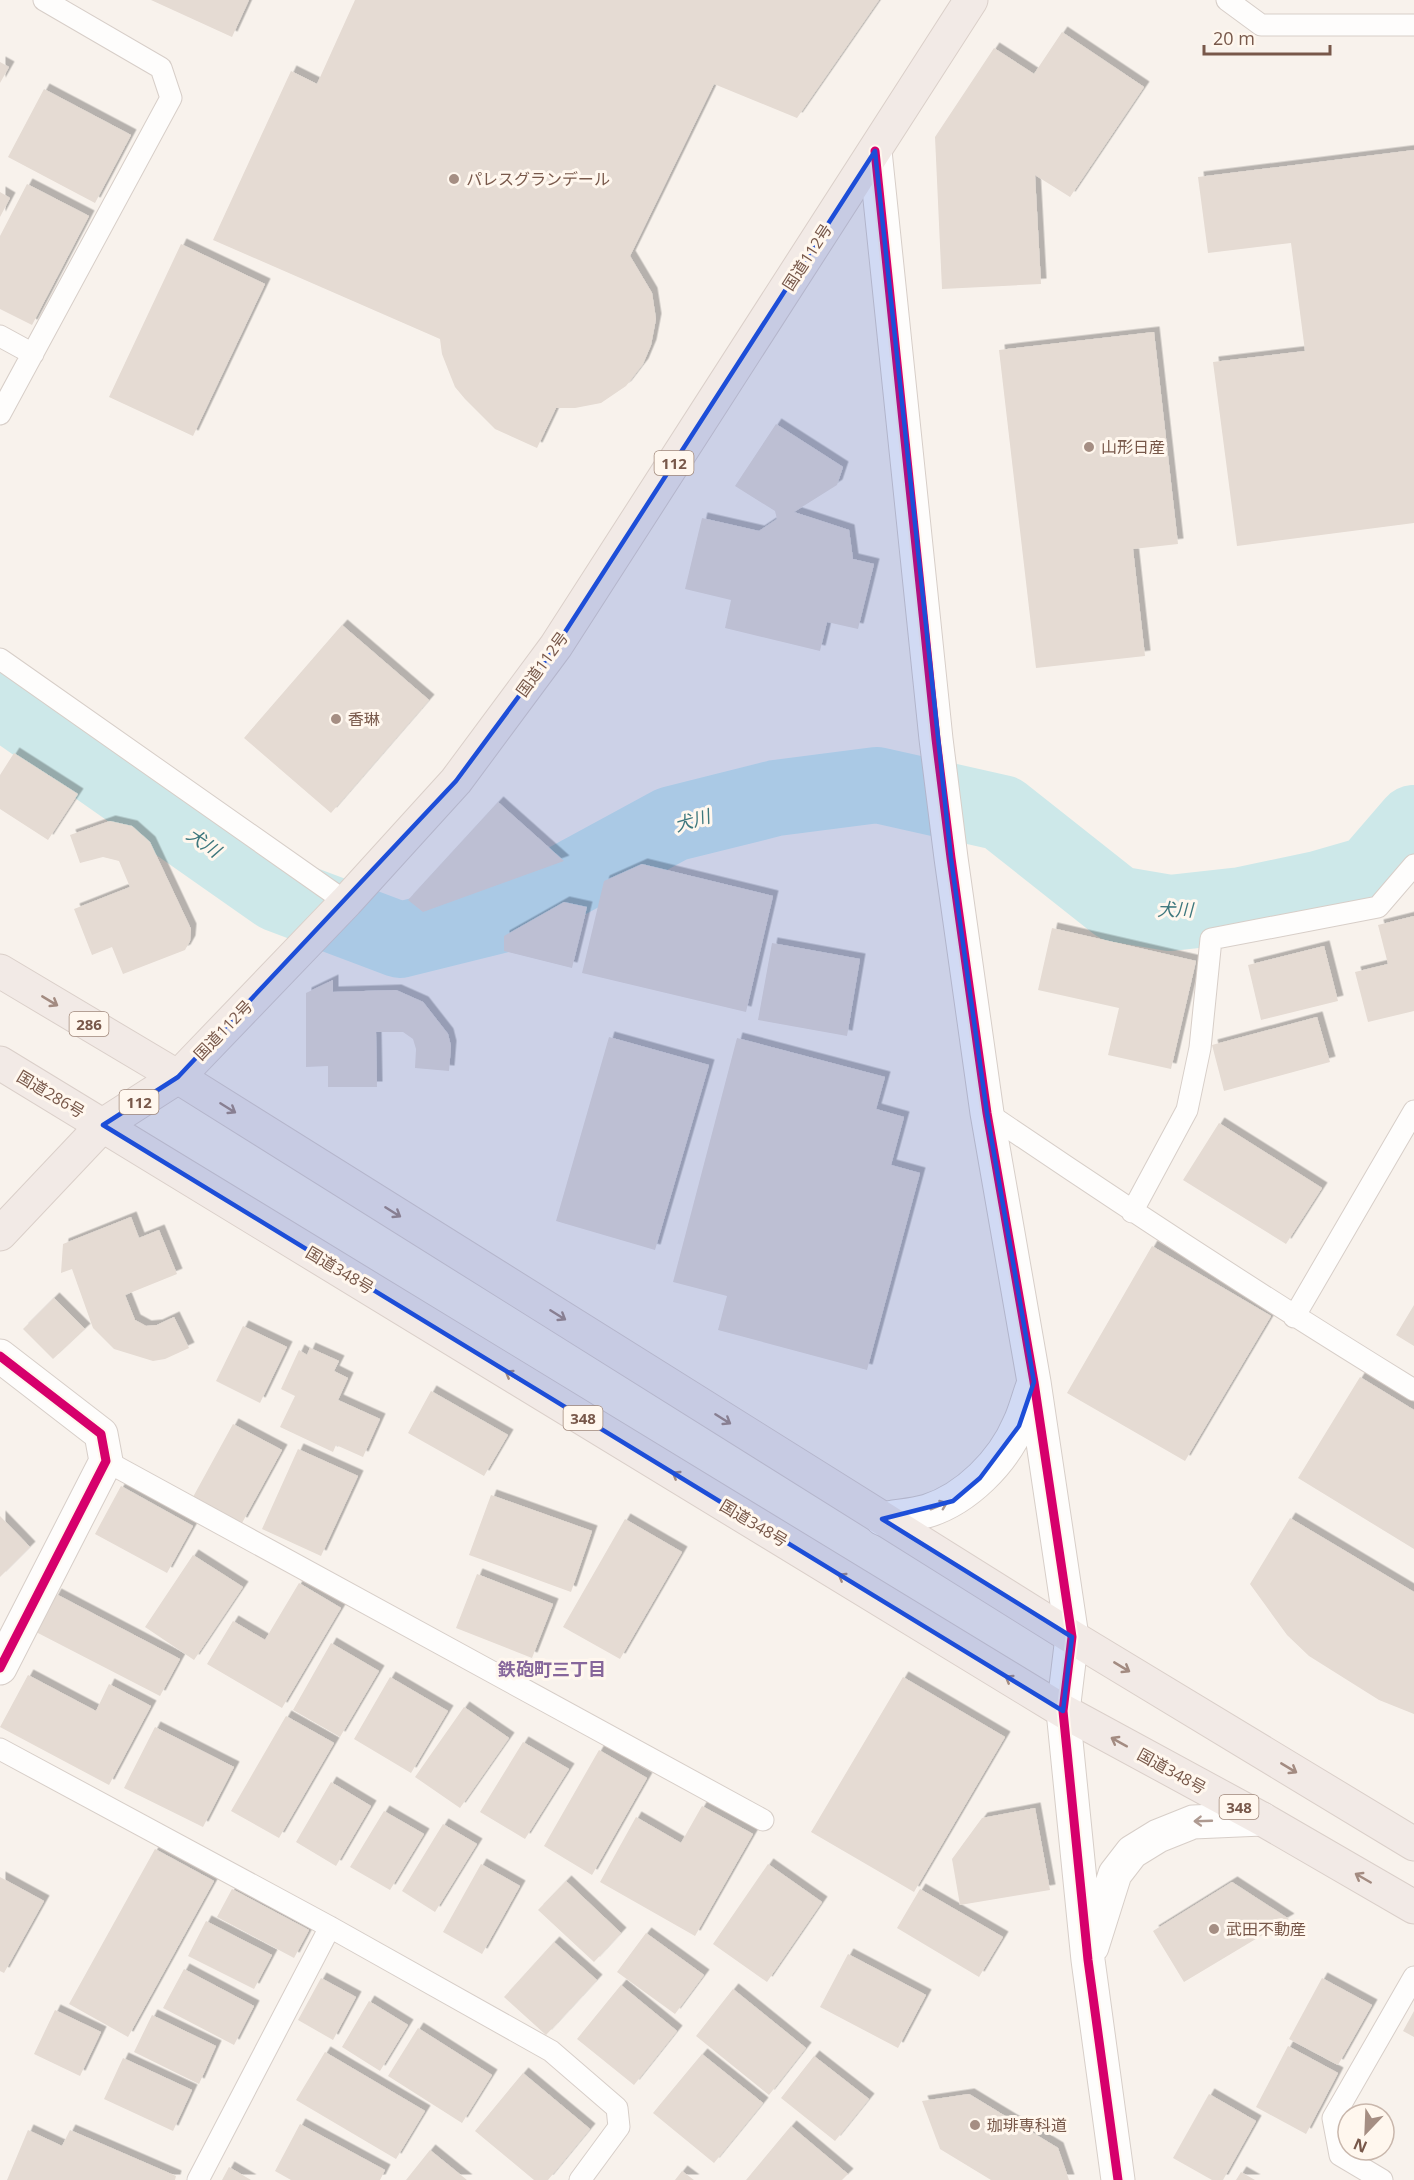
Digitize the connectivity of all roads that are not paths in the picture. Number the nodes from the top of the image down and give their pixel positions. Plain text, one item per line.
1 (44, 0) edge
2 (970, 0) edge
3 (1227, 0) edge
4 (1414, 25) edge
5 (875, 151) junction
6 (0, 336) edge
7 (33, 354) junction
8 (0, 414) edge
9 (0, 659) edge
10 (1414, 865) edge
11 (346, 902) junction
12 (0, 971) edge
13 (0, 1063) edge
14 (178, 1077) junction
15 (1414, 1111) edge
16 (987, 1113) junction
17 (103, 1125) junction
18 (1132, 1212) junction
19 (0, 1234) edge
20 (1294, 1317) junction
21 (0, 1356) edge
22 (1034, 1382) junction
23 (1414, 1390) edge
24 (106, 1461) junction
25 (882, 1519) junction
26 (1072, 1637) junction
27 (0, 1668) edge
28 (1063, 1711) junction
29 (0, 1749) edge
30 (1262, 1819) junction
31 (763, 1820) dead end
32 (1414, 1844) edge
33 (1414, 1907) edge
34 (330, 1927) junction
35 (1088, 1960) junction
36 (1414, 1977) edge
37 (198, 2180) edge
38 (580, 2180) edge
39 (1118, 2180) edge
40 (1382, 2180) edge

1 - 7 lane
2 - 5 highway, 国道112号 / 112
3 - 4 lane
5 - 11 highway, 国道112号 / 112
5 - 16 street
6 - 7 lane
7 - 8 lane
9 - 11 lane
10 - 18 lane
11 - 14 highway, 国道112号 / 112
12 -> 14 highway, 286
13 - 17 highway, 国道286号
14 - 17 highway, 国道112号 / 112
14 -> 25 highway
15 - 20 lane
16 - 18 lane
16 - 22 street
17 - 19 highway, 国道112号 / 112
28 -> 17 highway, 国道348号 / 348
18 - 20 lane
20 - 23 lane
21 - 24 street
25 -> 22 street
22 - 26 street
24 - 27 street
24 - 31 lane
25 - 26 highway
26 - 28 street
26 -> 32 highway
30 -> 28 highway, 国道348号 / 348
28 - 35 street
29 - 34 lane
33 -> 30 highway, 国道348号 / 348
30 -> 35 street
34 - 37 lane
34 - 38 lane
35 - 39 street
36 - 40 lane

